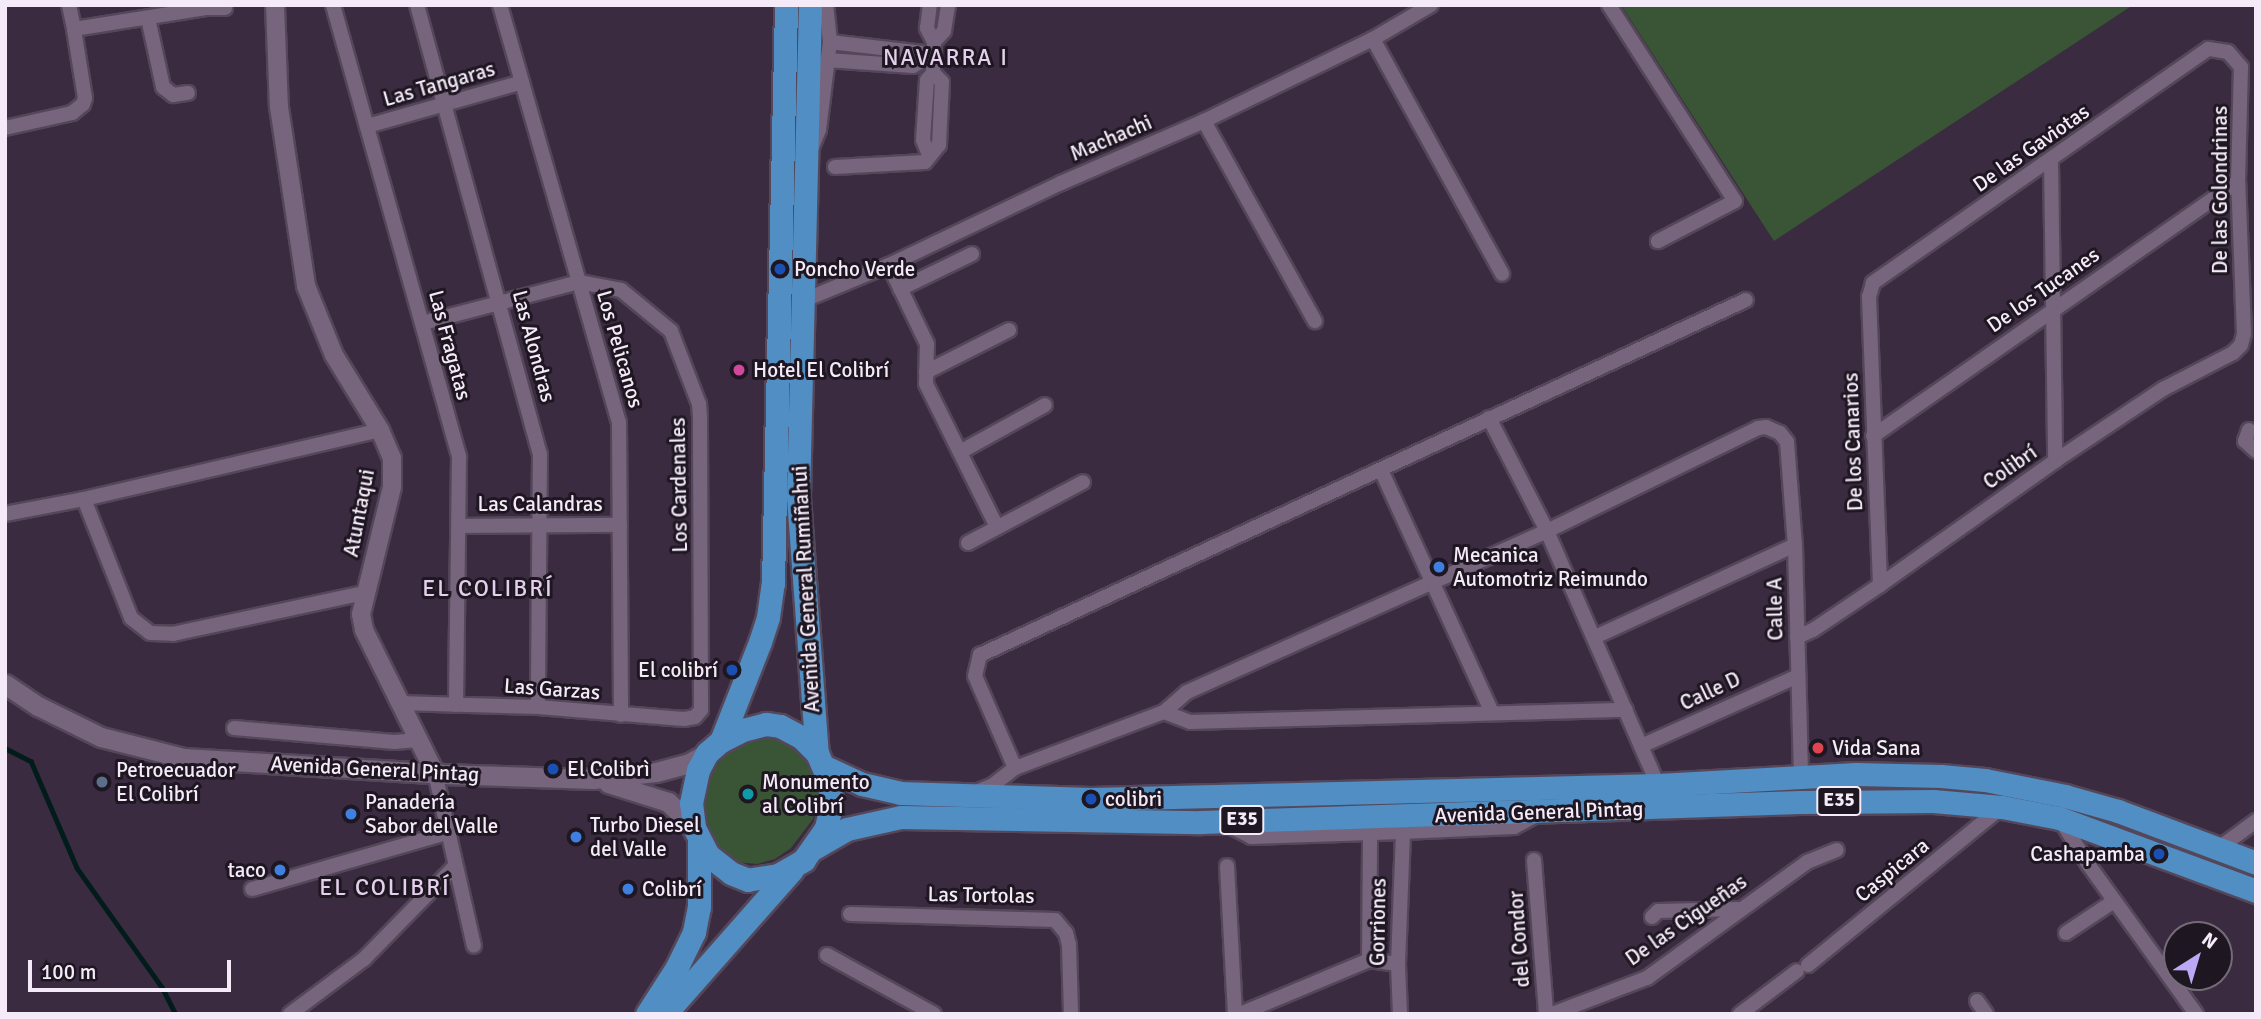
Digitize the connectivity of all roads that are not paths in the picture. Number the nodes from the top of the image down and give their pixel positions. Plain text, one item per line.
1 (69, 5) edge
2 (275, 5) edge
3 (333, 5) edge
4 (417, 5) edge
5 (500, 5) edge
6 (786, 5) edge
7 (810, 5) edge
8 (826, 5) edge
9 (930, 5) edge
10 (948, 5) edge
11 (1431, 5) edge
12 (1609, 5) edge
13 (225, 8) dead end
14 (148, 18) junction
15 (74, 29) junction
16 (1373, 40) junction
17 (830, 42) junction
18 (933, 48) junction
19 (2228, 52) joint
20 (827, 60) junction
21 (522, 82) junction
22 (188, 93) dead end
23 (444, 104) junction
24 (1204, 121) junction
25 (367, 126) junction
26 (5, 128) edge
27 (806, 158) junction
28 (2051, 160) junction
29 (835, 167) dead end
30 (2238, 181) junction
31 (1658, 241) dead end
32 (972, 254) dead end
33 (890, 265) junction
34 (1502, 274) dead end
35 (579, 282) junction
36 (900, 289) junction
37 (1869, 297) joint
38 (1746, 300) dead end
39 (802, 301) junction
40 (500, 303) junction
41 (2052, 309) junction
42 (1315, 321) dead end
43 (422, 323) junction
44 (1009, 330) dead end
45 (2244, 334) joint
46 (926, 372) junction
47 (1045, 405) dead end
48 (1489, 418) junction
49 (380, 430) junction
50 (2249, 430) dead end
51 (1873, 436) junction
52 (2256, 450) edge
53 (960, 452) junction
54 (2055, 461) junction
55 (1381, 470) junction
56 (1083, 482) dead end
57 (84, 499) junction
58 (5, 514) edge
59 (620, 524) junction
60 (460, 526) junction
61 (541, 527) junction
62 (998, 527) junction
63 (1547, 531) junction
64 (968, 543) dead end
65 (1795, 545) junction
66 (1430, 584) junction
67 (1880, 585) junction
68 (365, 593) junction
69 (1595, 637) junction
70 (1797, 637) junction
71 (1798, 676) junction
72 (5, 684) edge
73 (398, 703) junction
74 (456, 705) junction
75 (538, 707) junction
76 (701, 710) joint
77 (1626, 710) junction
78 (1164, 712) junction
79 (1492, 713) junction
80 (621, 715) junction
81 (234, 728) dead end
82 (418, 740) junction
83 (1641, 746) junction
84 (714, 747) junction
85 (821, 760) junction
86 (1015, 768) junction
87 (435, 773) junction
88 (1801, 776) junction
89 (593, 779) junction
90 (1658, 785) junction
91 (964, 794) junction
92 (2002, 807) junction
93 (1544, 810) junction
94 (2059, 818) junction
95 (1220, 821) junction
96 (2256, 821) edge
97 (449, 832) junction
98 (1403, 832) junction
99 (1370, 833) junction
100 (696, 834) junction
101 (814, 848) junction
102 (2219, 848) junction
103 (1837, 850) dead end
104 (1534, 860) dead end
105 (2256, 863) edge
106 (455, 866) junction
107 (1227, 866) dead end
108 (792, 870) junction
109 (252, 889) dead end
110 (2256, 891) edge
111 (2114, 901) junction
112 (1738, 909) junction
113 (850, 914) dead end
114 (1652, 917) dead end
115 (2066, 933) dead end
116 (474, 946) dead end
117 (827, 955) dead end
118 (1369, 960) junction
119 (1398, 964) junction
120 (1978, 1001) dead end
121 (290, 1014) edge
122 (647, 1014) edge
123 (665, 1014) edge
124 (934, 1014) edge
125 (1071, 1014) edge
126 (1238, 1014) edge
127 (1400, 1014) edge
128 (1546, 1014) edge
129 (1552, 1014) edge
130 (1740, 1014) edge
131 (1986, 1014) edge
132 (2196, 1014) edge

1 - 15 street
2 - 49 street, Atuntaqui
3 - 25 street, Las Fragatas
4 - 23 street, Las Alondras
5 - 21 street, Los Pelicanos
6 - 84 highway, Avenida General Rumiñahui
7 - 27 highway, Avenida General Rumiñahui
8 - 17 street
9 - 18 street
10 - 18 street
11 - 16 street, Machachi
12 - 31 street
13 - 14 street
14 - 15 street
14 - 22 street
15 - 26 street
16 - 24 street, Machachi
16 - 34 street
17 - 18 street
17 - 20 street
18 - 20 street
18 - 29 street
19 - 28 street, De las Gaviotas
19 - 30 street, De las Golondrinas
20 - 27 street
21 - 23 street, Las Tangaras
21 - 35 street, Los Pelicanos
23 - 25 street, Las Tangaras
23 - 40 street, Las Alondras
24 - 33 street, Machachi
24 - 42 street
25 - 43 street, Las Fragatas
27 - 39 highway, Avenida General Rumiñahui
28 - 37 street, De las Gaviotas
28 - 41 street
30 - 41 street, De los Tucanes
30 - 45 street, De las Golondrinas
32 - 36 street
33 - 36 street
33 - 39 street, Machachi
35 - 40 street
35 - 59 street, Los Pelicanos
35 - 76 street, Los Cardenales
36 - 46 street
37 - 51 street, De los Canarios
38 - 48 street
39 - 85 highway, Avenida General Rumiñahui
40 - 43 street
40 - 61 street, Las Alondras
41 - 51 street, De los Tucanes
41 - 54 street
43 - 60 street, Las Fragatas
44 - 46 street
45 - 54 street, Colibrí
46 - 53 street
47 - 53 street
48 - 55 street
48 - 63 street
49 - 57 street
49 - 68 street, Atuntaqui
50 - 52 street
51 - 67 street, De los Canarios
53 - 62 street
54 - 67 street, Colibrí
55 - 66 street
55 - 86 street
56 - 62 street
57 - 58 street
57 - 68 street
59 - 61 street, Las Calandras
59 - 80 street, Los Pelicanos
60 - 61 street, Las Calandras
60 - 74 street, Las Fragatas
61 - 75 street, Las Alondras
62 - 64 street
63 - 65 street, Calle A
63 - 66 street
63 - 69 street
65 - 69 street
65 - 70 street, Calle A
66 - 78 street
66 - 79 street
67 - 70 street, Colibrí
68 - 73 street, Atuntaqui
69 - 77 street
70 - 71 street, Calle A
71 - 83 street, Calle D
71 - 88 street, Calle A
72 - 87 main road, Avenida General Pintag
73 - 74 street, Las Garzas
73 - 82 street, Atuntaqui
74 - 75 street, Las Garzas
75 - 80 street, Las Garzas
76 - 80 street, Las Garzas
77 - 79 street
77 - 83 street
78 - 79 street
78 - 86 street
81 - 82 street
82 - 87 street, Atuntaqui
83 - 90 street
84 - 85 highway, E35
84 - 89 main road, Avenida General Pintag
84 - 100 highway
85 - 91 highway, Avenida General Pintag / E35
85 - 101 highway, E35
86 - 91 street
87 - 89 main road, Avenida General Pintag
87 - 97 street, Atuntaqui
88 - 90 highway, Avenida General Pintag / E35
88 - 102 highway, Avenida General Pintag / E35
89 - 100 main road, Avenida General Pintag
90 - 91 highway, Avenida General Pintag / E35
92 - 93 highway, Avenida General Pintag / E35
92 - 94 highway, Avenida General Pintag / E35
92 - 130 street, Caspicara
93 - 95 highway, Avenida General Pintag / E35
93 - 98 street
94 - 110 highway, Avenida General Pintag / E35
94 - 111 street
95 - 99 street
95 - 101 highway, Avenida General Pintag / E35
96 - 102 street
97 - 106 street, Atuntaqui
97 - 109 street
98 - 99 street
98 - 119 street, Gorriones
99 - 118 street
100 - 108 highway, E35
100 - 122 highway
101 - 108 highway, E35
102 - 105 highway, Avenida General Pintag / E35
103 - 112 street, De las Cigueñas
104 - 128 street, del Condor
106 - 116 street, Atuntaqui
106 - 121 street
107 - 126 street
108 - 123 highway, E35
111 - 115 street
111 - 132 street
112 - 114 street
112 - 129 street, De las Cigueñas
113 - 125 street, Las Tortolas
117 - 124 street
118 - 119 street
118 - 126 street
119 - 127 street, Gorriones
120 - 131 street

